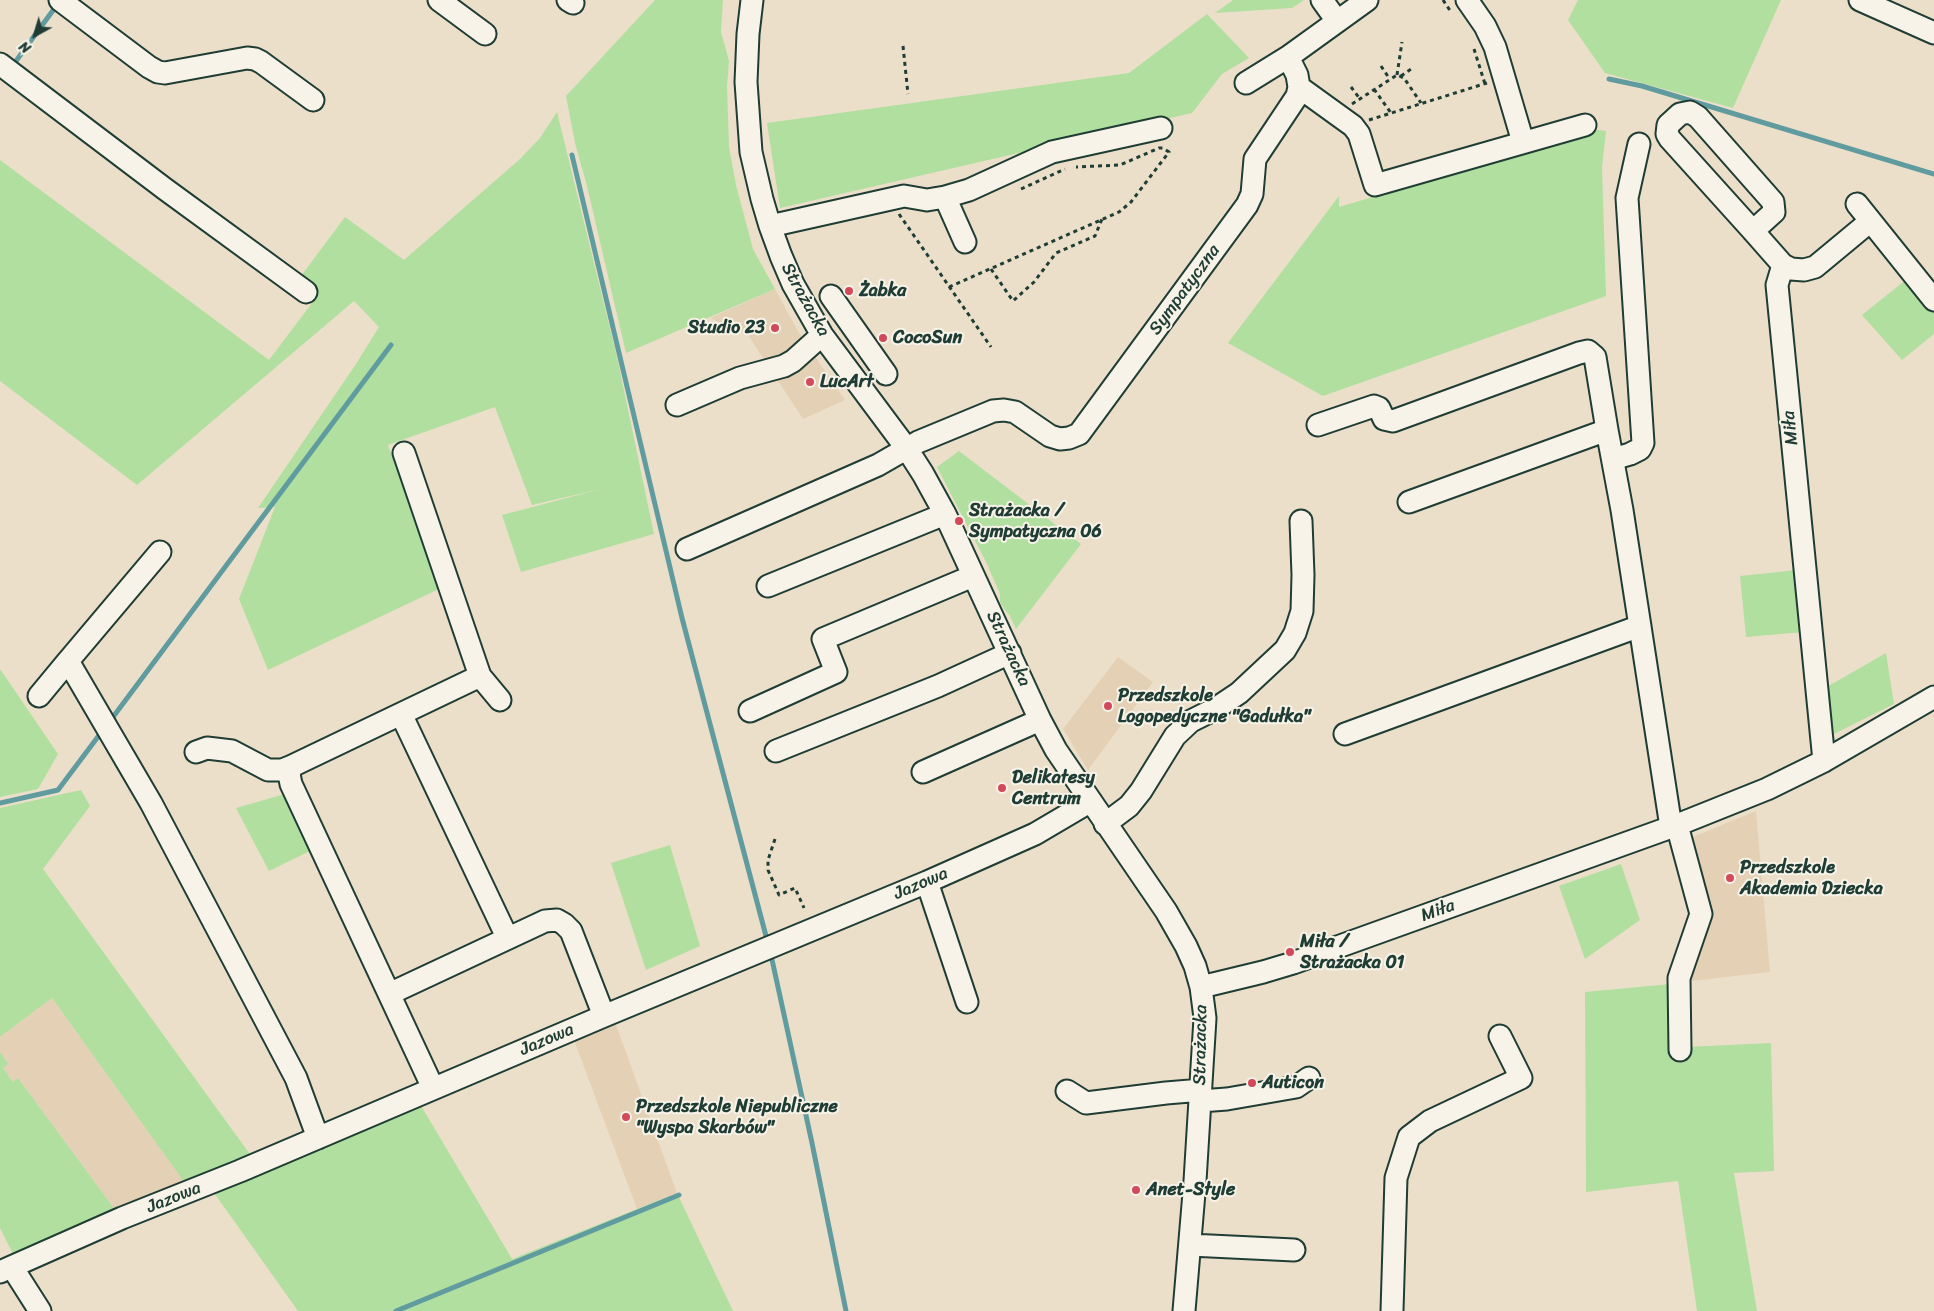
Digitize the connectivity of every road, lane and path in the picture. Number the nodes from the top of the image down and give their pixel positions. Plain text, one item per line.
1 (60, 0) edge
2 (439, 0) edge
3 (752, 0) edge
4 (1322, 0) edge
5 (1367, 0) edge
6 (1443, 0) edge
7 (1860, 0) edge
8 (1460, 7) edge
9 (1338, 21) junction
10 (1934, 33) edge
11 (485, 34) dead end
12 (1402, 42) dead end
13 (1472, 42) dead end
14 (904, 46) dead end
15 (1288, 57) junction
16 (0, 64) edge
17 (1381, 66) dead end
18 (1411, 69) dead end
19 (1399, 75) junction
20 (1389, 78) junction
21 (1493, 82) dead end
22 (1246, 83) dead end
23 (1485, 84) junction
24 (1351, 86) dead end
25 (1299, 87) junction
26 (1374, 89) junction
27 (908, 94) dead end
28 (1360, 99) junction
29 (313, 100) dead end
30 (1421, 104) junction
31 (1346, 108) dead end
32 (1391, 113) junction
33 (1363, 122) dead end
34 (1585, 125) dead end
35 (1161, 128) dead end
36 (1523, 142) junction
37 (1640, 144) dead end
38 (1017, 190) dead end
39 (945, 197) junction
40 (888, 199) junction
41 (1856, 204) dead end
42 (1102, 219) junction
43 (770, 226) junction
44 (1862, 228) dead end
45 (1753, 231) junction
46 (965, 242) dead end
47 (1783, 265) junction
48 (991, 269) junction
49 (949, 287) junction
50 (306, 292) dead end
51 (831, 296) dead end
52 (1934, 300) edge
53 (822, 335) junction
54 (991, 347) dead end
55 (885, 374) dead end
56 (677, 404) dead end
57 (1318, 425) dead end
58 (1607, 430) junction
59 (907, 449) junction
60 (404, 454) dead end
61 (1614, 459) junction
62 (1409, 502) dead end
63 (945, 514) junction
64 (1301, 521) dead end
65 (687, 549) dead end
66 (160, 552) dead end
67 (973, 576) junction
68 (768, 586) dead end
69 (1640, 626) junction
70 (1010, 653) junction
71 (68, 661) junction
72 (480, 676) junction
73 (39, 696) dead end
74 (1934, 697) edge
75 (500, 700) dead end
76 (750, 711) dead end
77 (401, 714) junction
78 (1040, 720) junction
79 (1345, 734) dead end
80 (196, 752) dead end
81 (776, 752) dead end
82 (1824, 761) junction
83 (292, 766) junction
84 (923, 772) dead end
85 (1091, 801) junction
86 (1105, 824) junction
87 (1674, 826) junction
88 (776, 839) dead end
89 (927, 882) junction
90 (804, 908) dead end
91 (507, 937) junction
92 (1202, 986) junction
93 (389, 994) junction
94 (966, 1002) dead end
95 (604, 1016) junction
96 (1500, 1036) dead end
97 (1680, 1050) dead end
98 (1309, 1078) dead end
99 (433, 1088) junction
100 (1067, 1091) dead end
101 (1200, 1097) junction
102 (318, 1138) junction
103 (1190, 1245) junction
104 (1294, 1250) dead end
105 (6, 1270) edge
106 (40, 1311) edge
107 (1184, 1311) edge
108 (1392, 1311) edge

1 - 29 street
2 - 11 street
3 - 43 street, Strażacka
4 - 9 street
5 - 9 street
6 - 8 path
7 - 10 street
8 - 36 street
9 - 15 street
12 - 19 path
13 - 23 path
14 - 27 path
15 - 22 street
15 - 25 street
16 - 50 street
17 - 20 path
18 - 19 path
19 - 20 path
19 - 30 path
20 - 26 path
21 - 23 path
23 - 30 path
24 - 28 path
25 - 36 street
25 - 59 street, Sympatyczna
26 - 28 path
26 - 32 path
28 - 31 path
30 - 32 path
32 - 33 path
34 - 36 street
35 - 39 street
37 - 61 street
38 - 42 path
39 - 40 street
39 - 46 street
40 - 43 street
40 - 49 path
41 - 52 street
42 - 48 path
42 - 48 path
43 - 53 street, Strażacka
44 - 47 street
45 - 45 street
45 - 47 street
47 - 82 street, Miła
48 - 49 path
49 - 54 path
51 - 55 street
53 - 56 street
53 - 59 street, Strażacka
57 - 58 street
58 - 61 street
58 - 62 street
59 - 63 street, Strażacka
59 - 65 street, Sympatyczna
60 - 72 street
61 - 69 street
63 - 67 street, Strażacka
63 - 68 street
64 - 86 street
66 - 71 street
67 - 70 street, Strażacka
67 - 76 street
69 - 79 street
69 - 87 street
70 - 78 street, Strażacka
70 - 81 street
71 - 73 street
71 - 102 street
72 - 75 street
72 - 77 street
74 - 82 street, Miła
77 - 83 street
77 - 91 street
78 - 84 street
78 - 85 street, Strażacka
80 - 83 street
82 - 87 street, Miła
83 - 93 street
85 - 86 street, Strażacka
85 - 89 street, Jazowa
86 - 92 street, Strażacka
87 - 92 street, Miła
87 - 97 street
88 - 90 path
89 - 94 street
89 - 95 street, Jazowa
91 - 93 street
91 - 95 street
92 - 101 street, Strażacka
93 - 99 street
95 - 99 street, Jazowa
96 - 108 street
98 - 101 street
99 - 102 street, Jazowa
100 - 101 street
101 - 103 street, Strażacka
102 - 105 street, Jazowa
103 - 104 street
103 - 107 street, Strażacka
105 - 106 street

